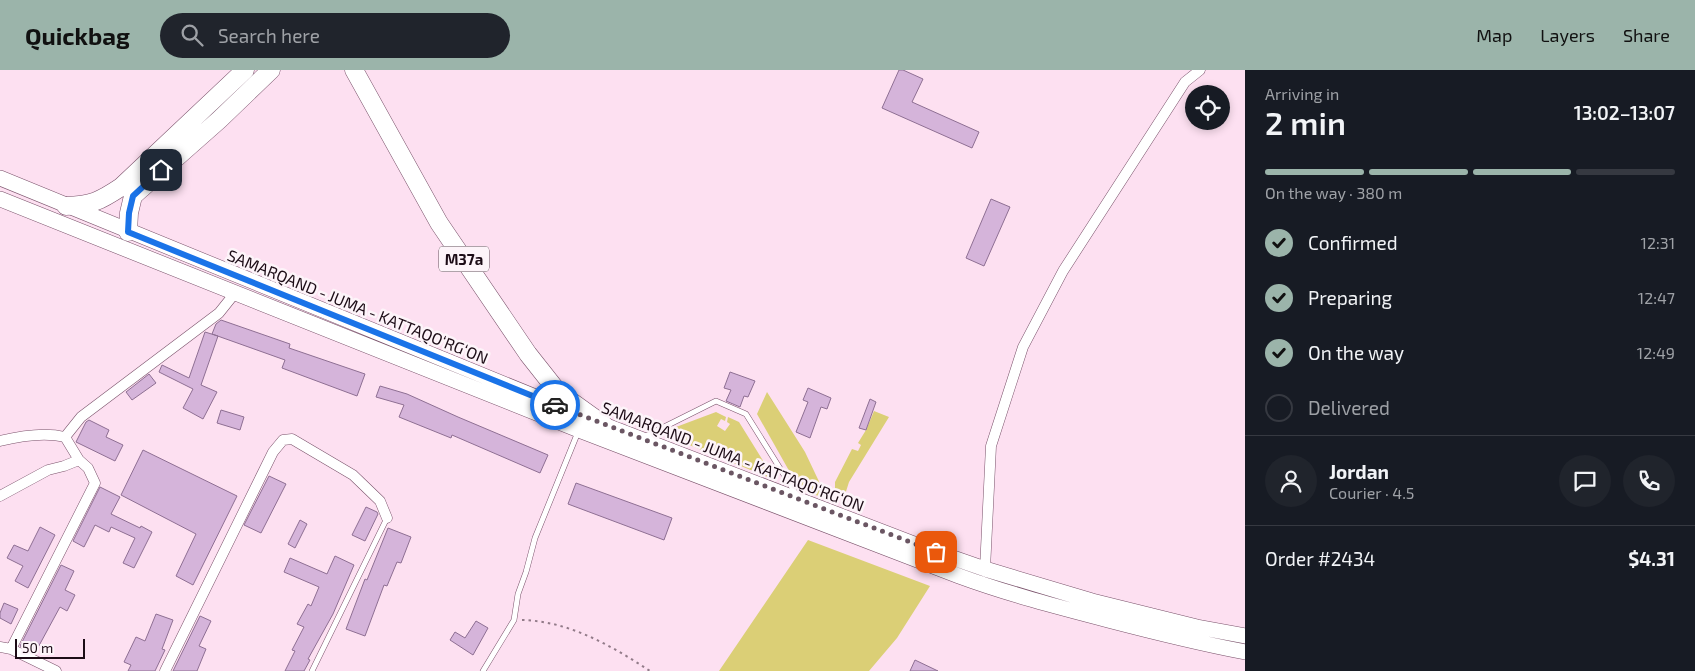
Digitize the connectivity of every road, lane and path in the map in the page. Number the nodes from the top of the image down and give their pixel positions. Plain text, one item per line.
1 (245, 70) edge
2 (271, 70) edge
3 (354, 70) edge
4 (1200, 70) edge
5 (0, 178) edge
6 (0, 198) edge
7 (66, 206) junction
8 (128, 232) junction
9 (235, 293) junction
10 (604, 424) junction
11 (579, 430) junction
12 (65, 437) junction
13 (640, 439) junction
14 (0, 441) edge
15 (79, 460) junction
16 (0, 496) edge
17 (800, 500) junction
18 (387, 518) joint
19 (985, 569) junction
20 (514, 620) junction
21 (1245, 636) edge
22 (0, 647) edge
23 (11, 650) junction
24 (1245, 652) edge
25 (56, 671) edge
26 (166, 671) edge
27 (312, 671) edge
28 (484, 671) edge
29 (650, 671) edge

1 - 7 highway
2 - 8 highway
3 - 10 highway, M37a
4 - 19 street
5 - 7 main road, SAMARQAND - JUMA - KATTAQO‘RG‘ON
6 - 9 main road, SAMARQAND - JUMA - KATTAQO‘RG‘ON
7 - 8 main road, SAMARQAND - JUMA - KATTAQO‘RG‘ON
8 - 10 main road, SAMARQAND - JUMA - KATTAQO‘RG‘ON
9 - 11 main road, SAMARQAND - JUMA - KATTAQO‘RG‘ON
9 - 12 street
10 - 13 main road, SAMARQAND - JUMA - KATTAQO‘RG‘ON
11 - 20 lane
11 - 24 main road, SAMARQAND - JUMA - KATTAQO‘RG‘ON
12 - 14 street
12 - 15 street
13 - 17 main road, SAMARQAND - JUMA - KATTAQO‘RG‘ON
13 - 17 lane
15 - 16 street
15 - 23 street
17 - 19 main road, SAMARQAND - JUMA - KATTAQO‘RG‘ON
18 - 26 street
18 - 27 lane
19 - 21 main road, SAMARQAND - JUMA - KATTAQO‘RG‘ON
20 - 28 lane
20 - 29 path
22 - 23 street
23 - 25 street

